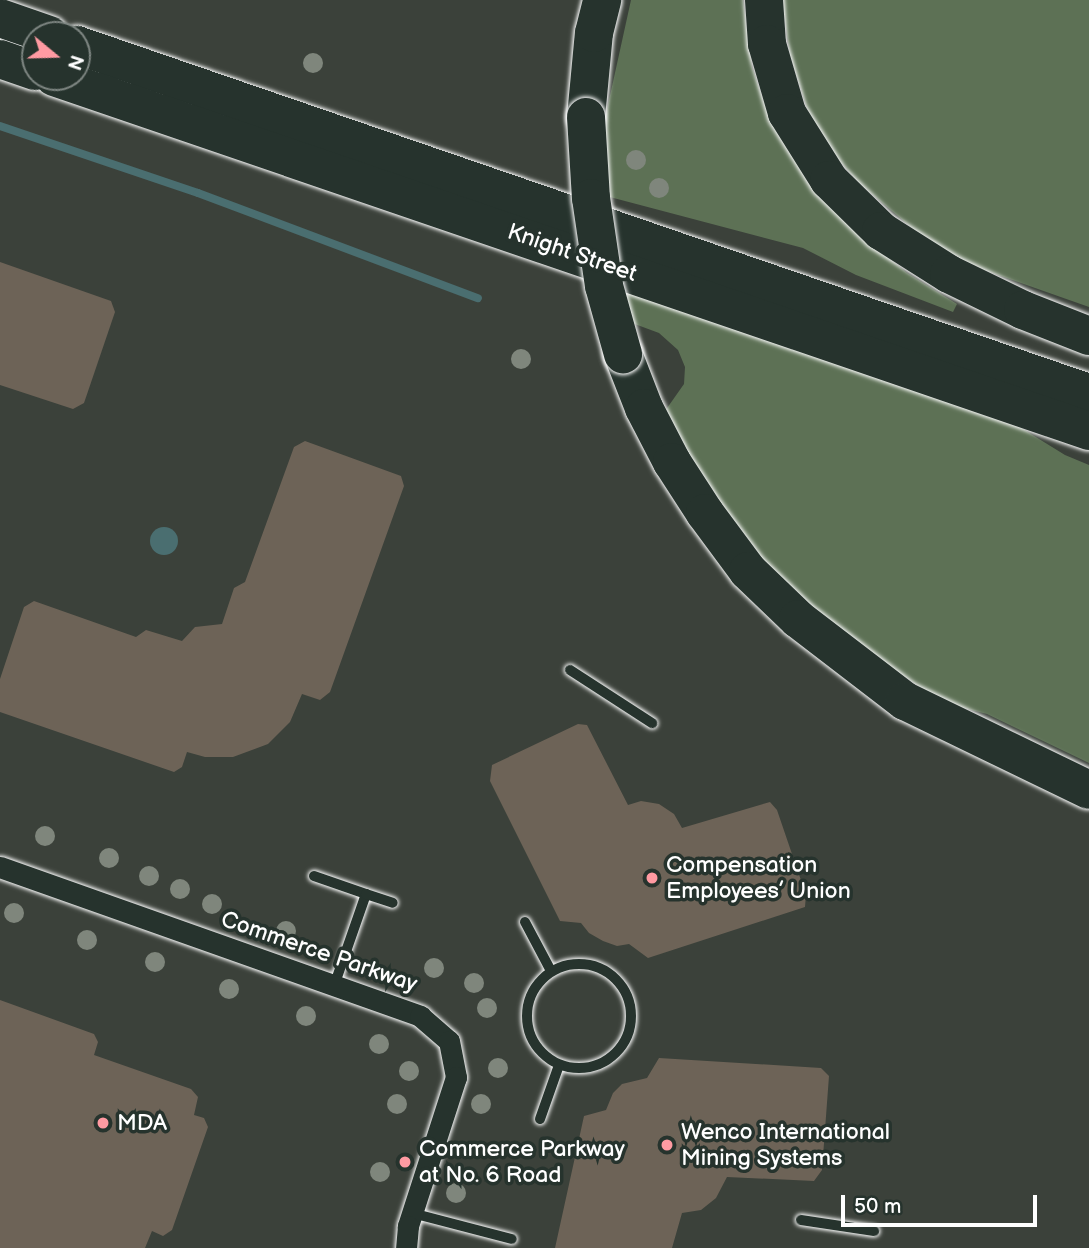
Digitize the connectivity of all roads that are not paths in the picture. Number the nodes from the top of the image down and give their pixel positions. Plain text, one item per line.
1 (601, 0) edge
2 (764, 0) edge
3 (0, 18) edge
4 (21, 25) edge
5 (91, 49) edge
6 (0, 59) edge
7 (21, 66) edge
8 (91, 90) edge
9 (1089, 336) edge
10 (1089, 393) edge
11 (1089, 431) edge
12 (570, 670) dead end
13 (652, 723) dead end
14 (1089, 790) edge
15 (0, 867) edge
16 (314, 876) dead end
17 (366, 894) junction
18 (393, 903) dead end
19 (525, 922) dead end
20 (551, 971) junction
21 (334, 986) junction
22 (559, 1065) junction
23 (540, 1119) dead end
24 (412, 1213) junction
25 (802, 1220) dead end
26 (874, 1231) dead end
27 (512, 1239) dead end
28 (406, 1248) edge

1 - 14 highway, bridge
2 - 9 highway
3 - 4 highway
5 - 10 highway, Knight Street
6 - 7 highway
8 - 11 highway, Knight Street
12 - 13 lane
15 - 21 street, Commerce Parkway
16 - 17 lane
17 - 18 lane
17 - 21 lane
19 - 20 lane
20 - 22 lane
20 - 22 lane
21 - 24 street, Commerce Parkway
22 - 23 lane
24 - 27 lane
24 - 28 street, Commerce Parkway
25 - 26 lane

